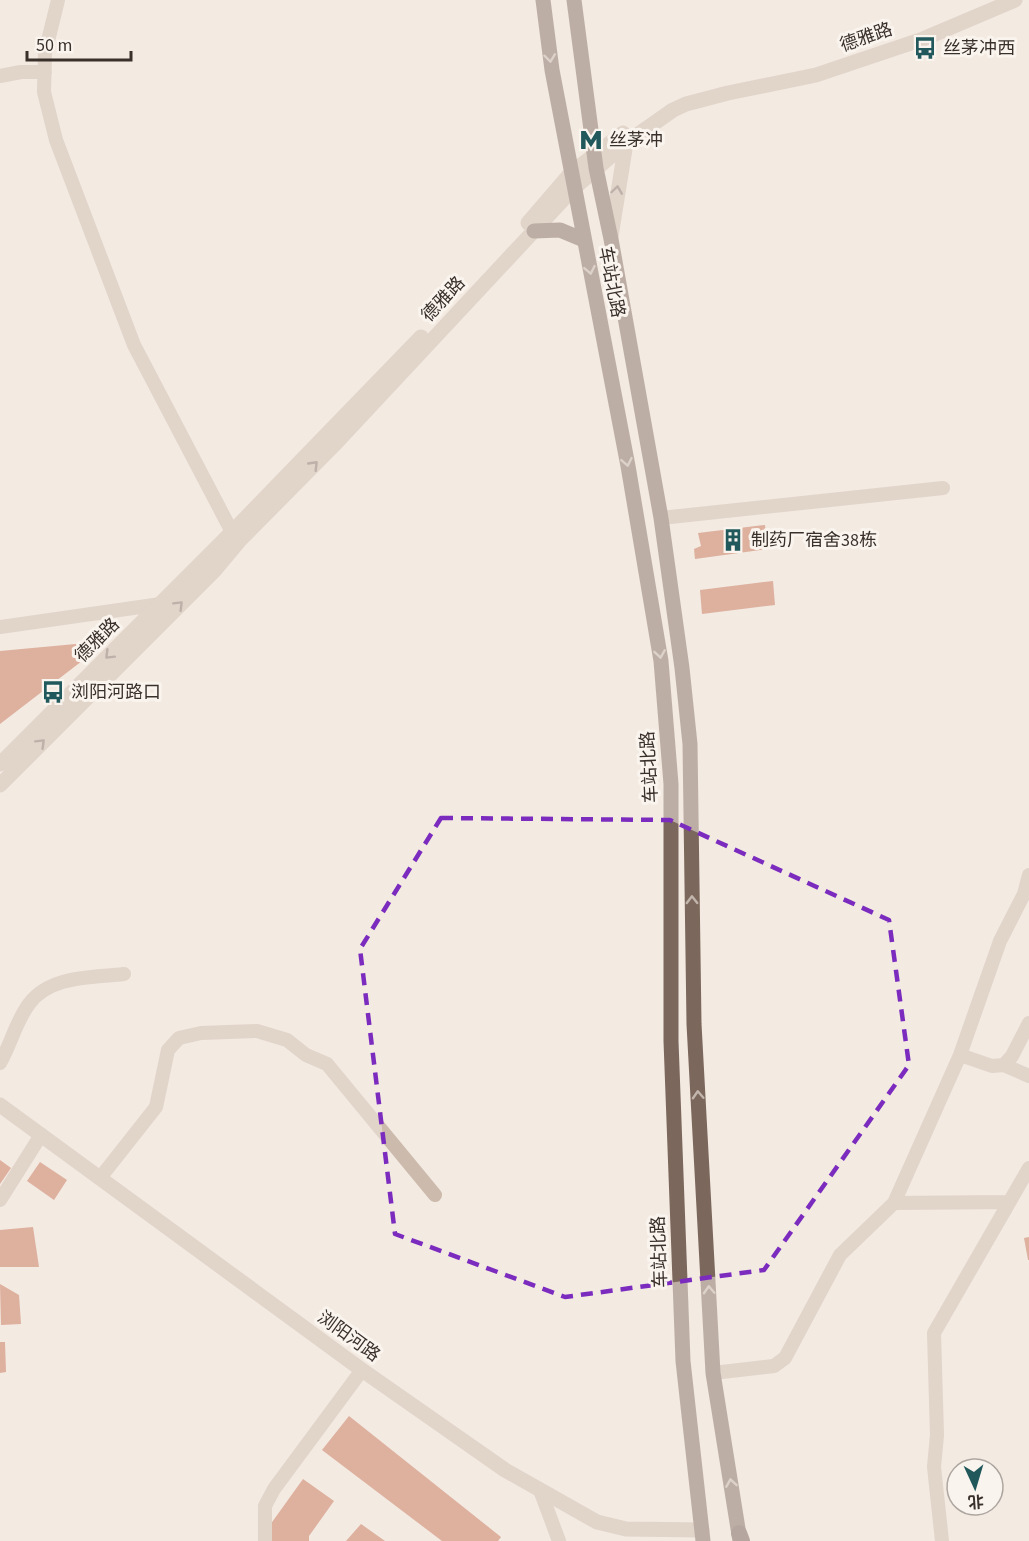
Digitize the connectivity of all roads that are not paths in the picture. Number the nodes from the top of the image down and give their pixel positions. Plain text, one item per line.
1 (58, 0) edge
2 (543, 0) edge
3 (574, 0) edge
4 (993, 0) edge
5 (1015, 0) edge
6 (45, 72) junction
7 (0, 76) edge
8 (626, 143) junction
9 (595, 161) junction
10 (571, 173) junction
11 (574, 188) junction
12 (534, 231) junction
13 (611, 238) junction
14 (584, 240) junction
15 (943, 488) dead end
16 (661, 518) junction
17 (232, 532) junction
18 (161, 604) junction
19 (0, 627) edge
20 (0, 764) edge
21 (0, 785) edge
22 (1029, 875) edge
23 (124, 974) dead end
24 (1029, 1023) edge
25 (960, 1055) junction
26 (0, 1063) edge
27 (1004, 1065) junction
28 (1029, 1076) edge
29 (0, 1105) edge
30 (41, 1135) junction
31 (1029, 1168) edge
32 (100, 1178) junction
33 (435, 1195) dead end
34 (0, 1200) edge
35 (1008, 1202) junction
36 (894, 1203) junction
37 (362, 1370) junction
38 (713, 1373) junction
39 (540, 1490) junction
40 (703, 1536) edge
41 (740, 1538) edge
42 (265, 1541) edge
43 (559, 1541) edge
44 (942, 1541) edge

1 - 6 street
2 -> 10 main road, 车站北路
3 - 9 main road, 车站北路
4 - 9 street, 德雅路
5 - 8 street, 德雅路
6 - 7 street
6 - 17 street
8 - 9 street, 德雅路
13 -> 8 street
9 - 10 street, 德雅路
9 - 11 street, 德雅路
9 - 13 main road, 车站北路
10 - 11 main road, 车站北路
10 - 17 street, 德雅路
11 - 12 street, 德雅路
11 - 14 main road, 车站北路
12 - 14 main road
21 -> 12 street, 德雅路
13 - 16 main road, 车站北路
14 -> 40 main road, 车站北路
15 - 16 street
38 -> 16 main road, 车站北路
17 - 18 street, 德雅路
18 - 19 street
18 -> 20 street, 德雅路
22 - 25 street
23 - 26 street
24 - 27 street
25 - 27 street
25 - 36 street
27 - 28 street
29 - 30 street, 浏阳河路
30 - 32 street, 浏阳河路
30 - 34 street
31 - 35 street
32 - 33 street
32 - 37 street, 浏阳河路
35 - 36 street
35 - 44 street
36 - 38 street
37 - 39 street, 浏阳河路
37 - 42 street
41 -> 38 main road, 车站北路
39 - 40 street, 浏阳河路
39 - 43 street

